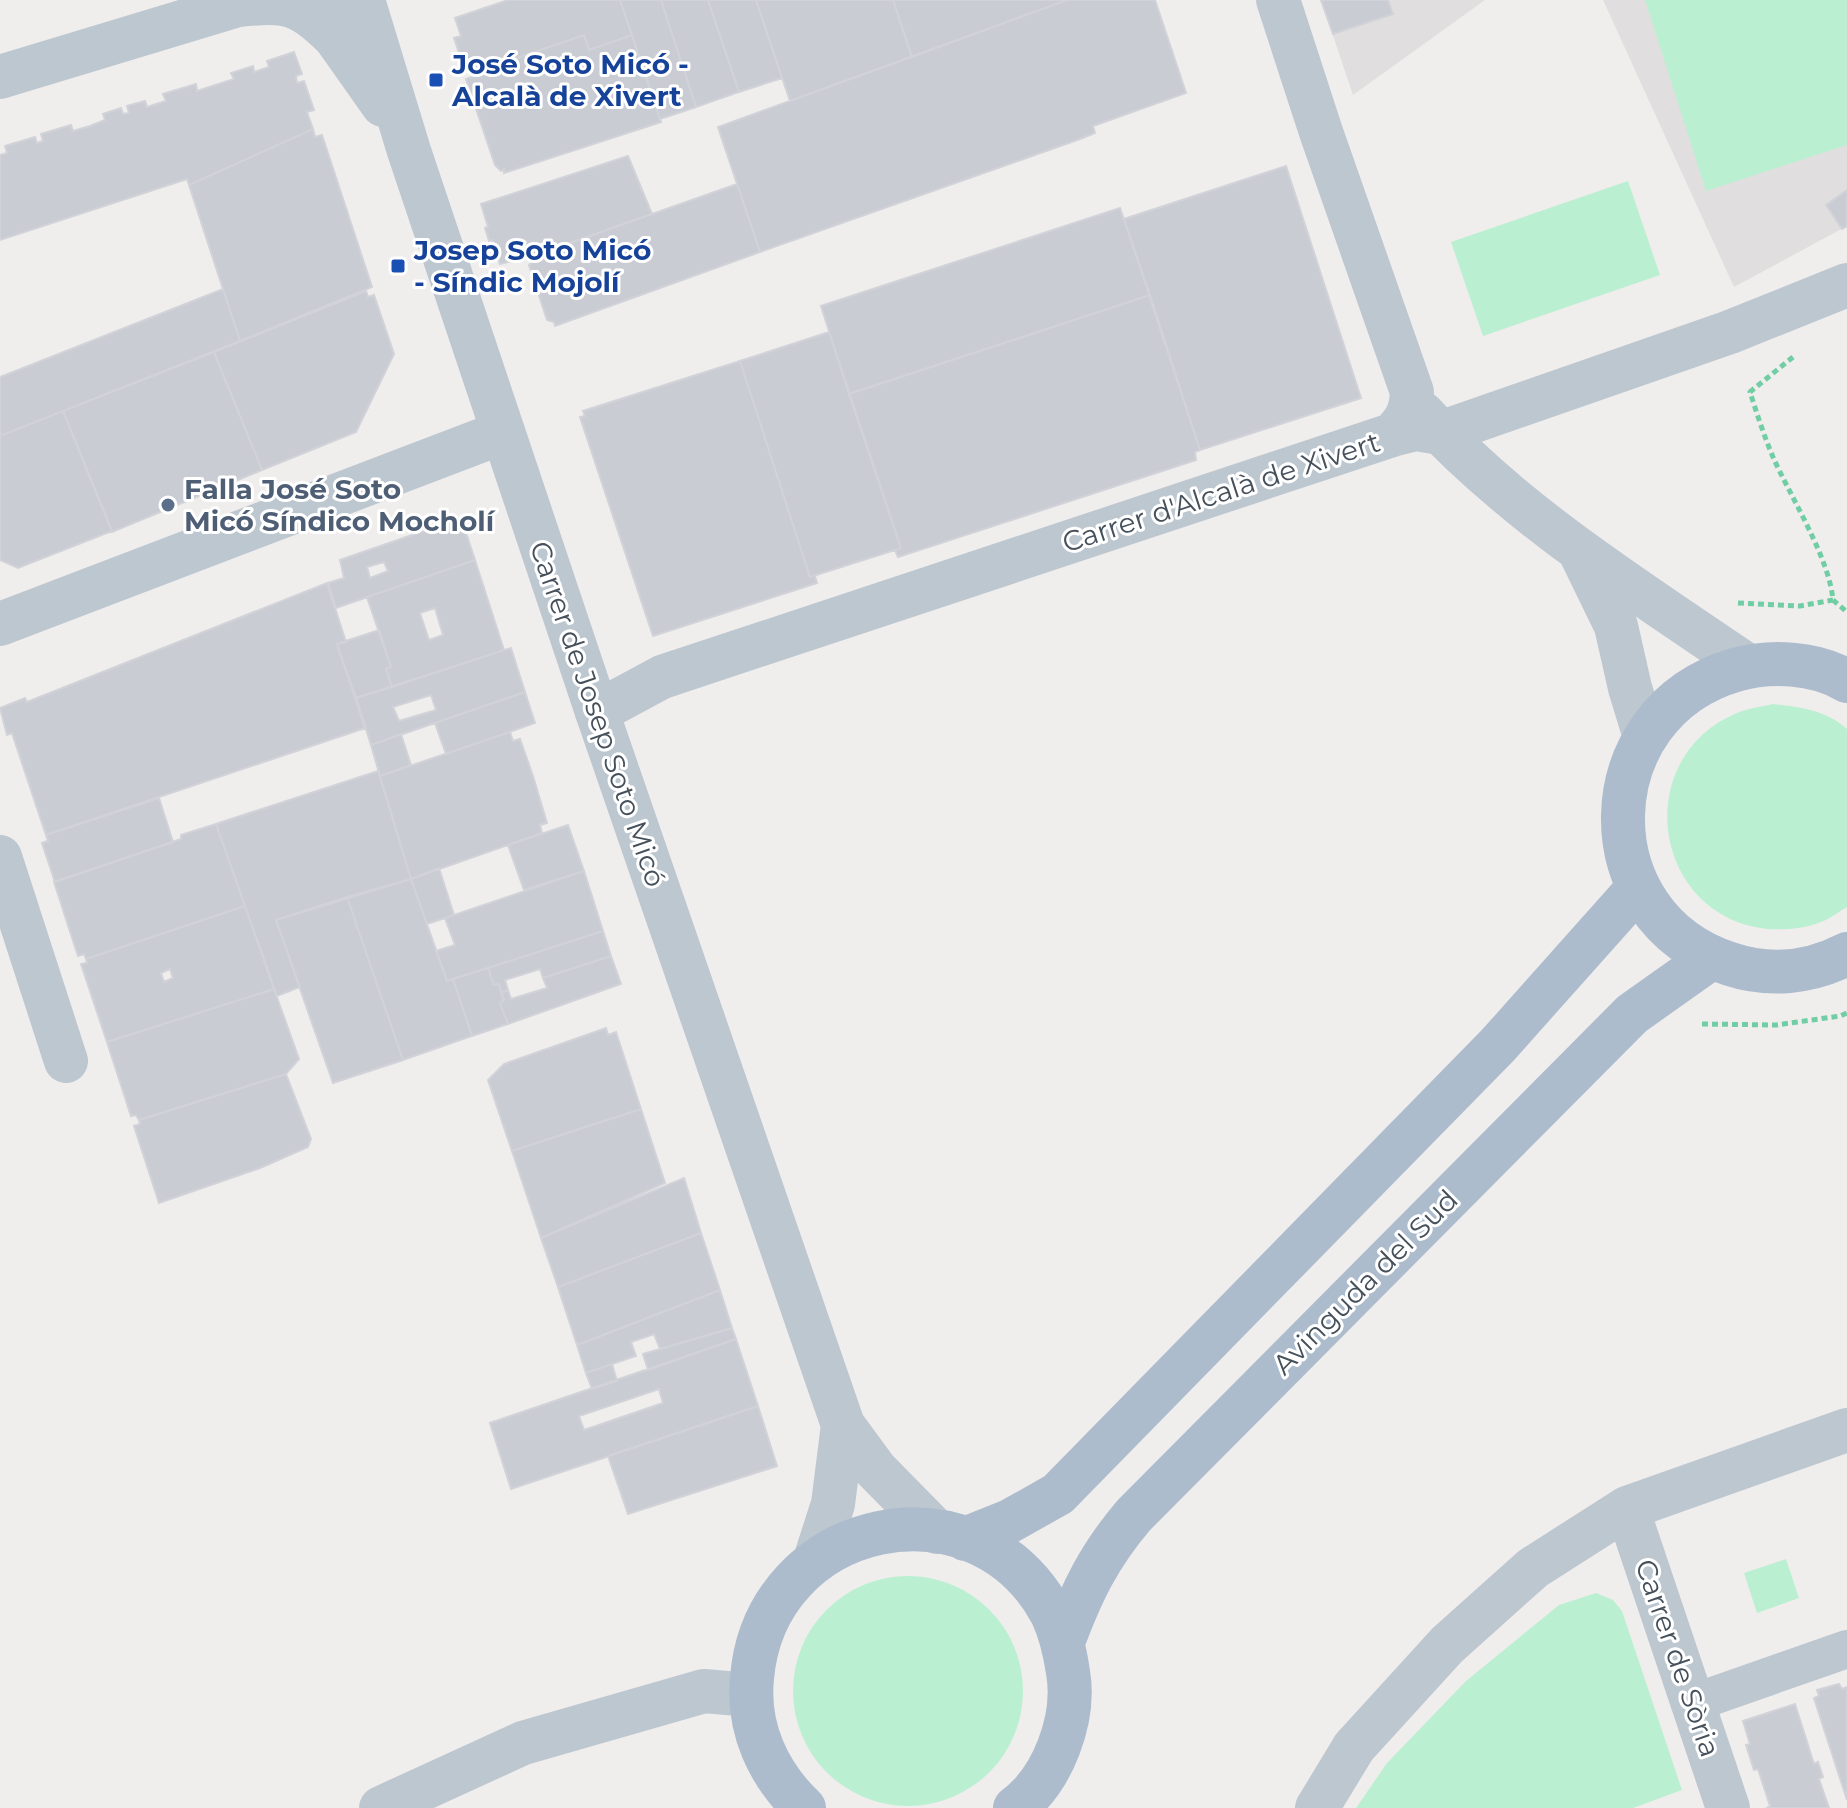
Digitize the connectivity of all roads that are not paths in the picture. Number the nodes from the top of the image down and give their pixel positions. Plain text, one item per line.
1 (365, 0) edge
2 (1278, 0) edge
3 (326, 18) edge
4 (0, 77) edge
5 (405, 136) junction
6 (1847, 285) edge
7 (1412, 392) junction
8 (503, 432) junction
9 (1440, 433) junction
10 (1392, 435) junction
11 (1580, 552) junction
12 (0, 624) edge
13 (1748, 666) junction
14 (1847, 681) edge
15 (597, 712) junction
16 (1645, 737) junction
17 (0, 857) edge
18 (1638, 888) junction
19 (1847, 954) edge
20 (1711, 958) junction
21 (66, 1061) dead end
22 (843, 1425) junction
23 (1847, 1430) edge
24 (1627, 1508) junction
25 (951, 1535) junction
26 (815, 1560) junction
27 (1063, 1642) junction
28 (1847, 1649) edge
29 (750, 1695) junction
30 (1693, 1703) junction
31 (1020, 1806) edge
32 (381, 1808) edge
33 (804, 1808) edge
34 (1317, 1808) edge
35 (1728, 1808) edge

1 - 5 street, Carrer de Josep Soto Micó
2 - 7 street
3 - 4 street
3 - 5 street
5 - 8 street, Carrer de Josep Soto Micó
6 - 9 street, Carrer d'Alcalà de Xivert
7 - 9 street
7 - 10 street
8 - 12 street
8 - 15 street, Carrer de Josep Soto Micó
9 - 10 street, Carrer d'Alcalà de Xivert
9 - 11 street
10 - 15 street, Carrer d'Alcalà de Xivert
11 - 13 street
11 - 16 street
13 - 14 main road
13 - 16 main road
15 - 22 street, Carrer de Josep Soto Micó
16 - 18 main road
17 - 21 street
18 - 20 main road
18 - 25 main road
19 - 20 main road
20 - 27 main road, Avinguda del Sud
22 - 25 street, Carrer de Josep Soto Micó
22 - 26 street, Carrer de Josep Soto Micó
23 - 24 street
24 - 30 street, Carrer de Sòria
24 - 34 street
25 - 26 main road
25 - 27 main road
26 - 29 main road
27 - 31 main road
28 - 30 street
29 - 32 street
29 - 33 main road
30 - 35 street, Carrer de Sòria

